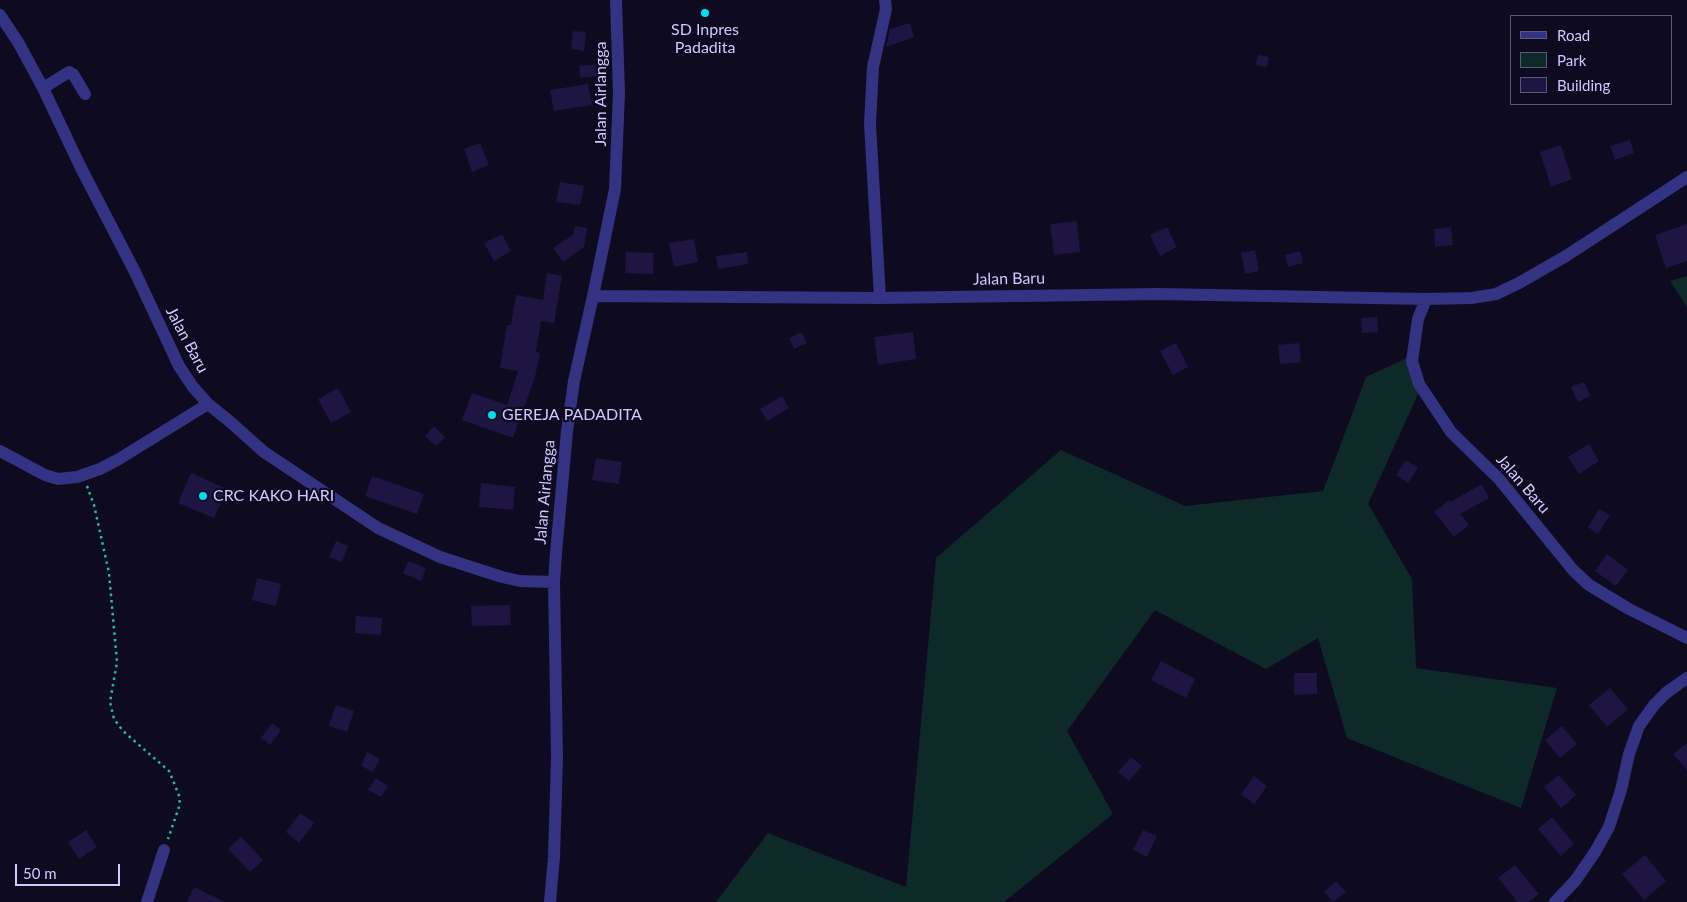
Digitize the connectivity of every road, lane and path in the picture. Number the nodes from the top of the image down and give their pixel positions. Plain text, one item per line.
1 (616, 0) edge
2 (885, 0) edge
3 (0, 15) edge
4 (43, 88) junction
5 (85, 94) dead end
6 (1687, 177) edge
7 (594, 296) junction
8 (880, 298) junction
9 (1426, 299) junction
10 (208, 404) junction
11 (0, 451) edge
12 (83, 476) junction
13 (554, 582) junction
14 (1687, 638) edge
15 (1687, 678) edge
16 (164, 850) joint
17 (147, 902) edge
18 (550, 902) edge
19 (1555, 902) edge

1 - 7 street, Jalan Airlangga
2 - 8 street
3 - 4 street, Jalan Baru
4 - 5 street
4 - 10 street, Jalan Baru
6 - 9 street, Jalan Baru
7 - 8 street, Jalan Baru
7 - 13 street, Jalan Airlangga
8 - 9 street, Jalan Baru
9 - 14 street, Jalan Baru
10 - 12 street
10 - 13 street, Jalan Baru
11 - 12 street
12 - 16 path
13 - 18 street, Jalan Airlangga
15 - 19 street
16 - 17 street

